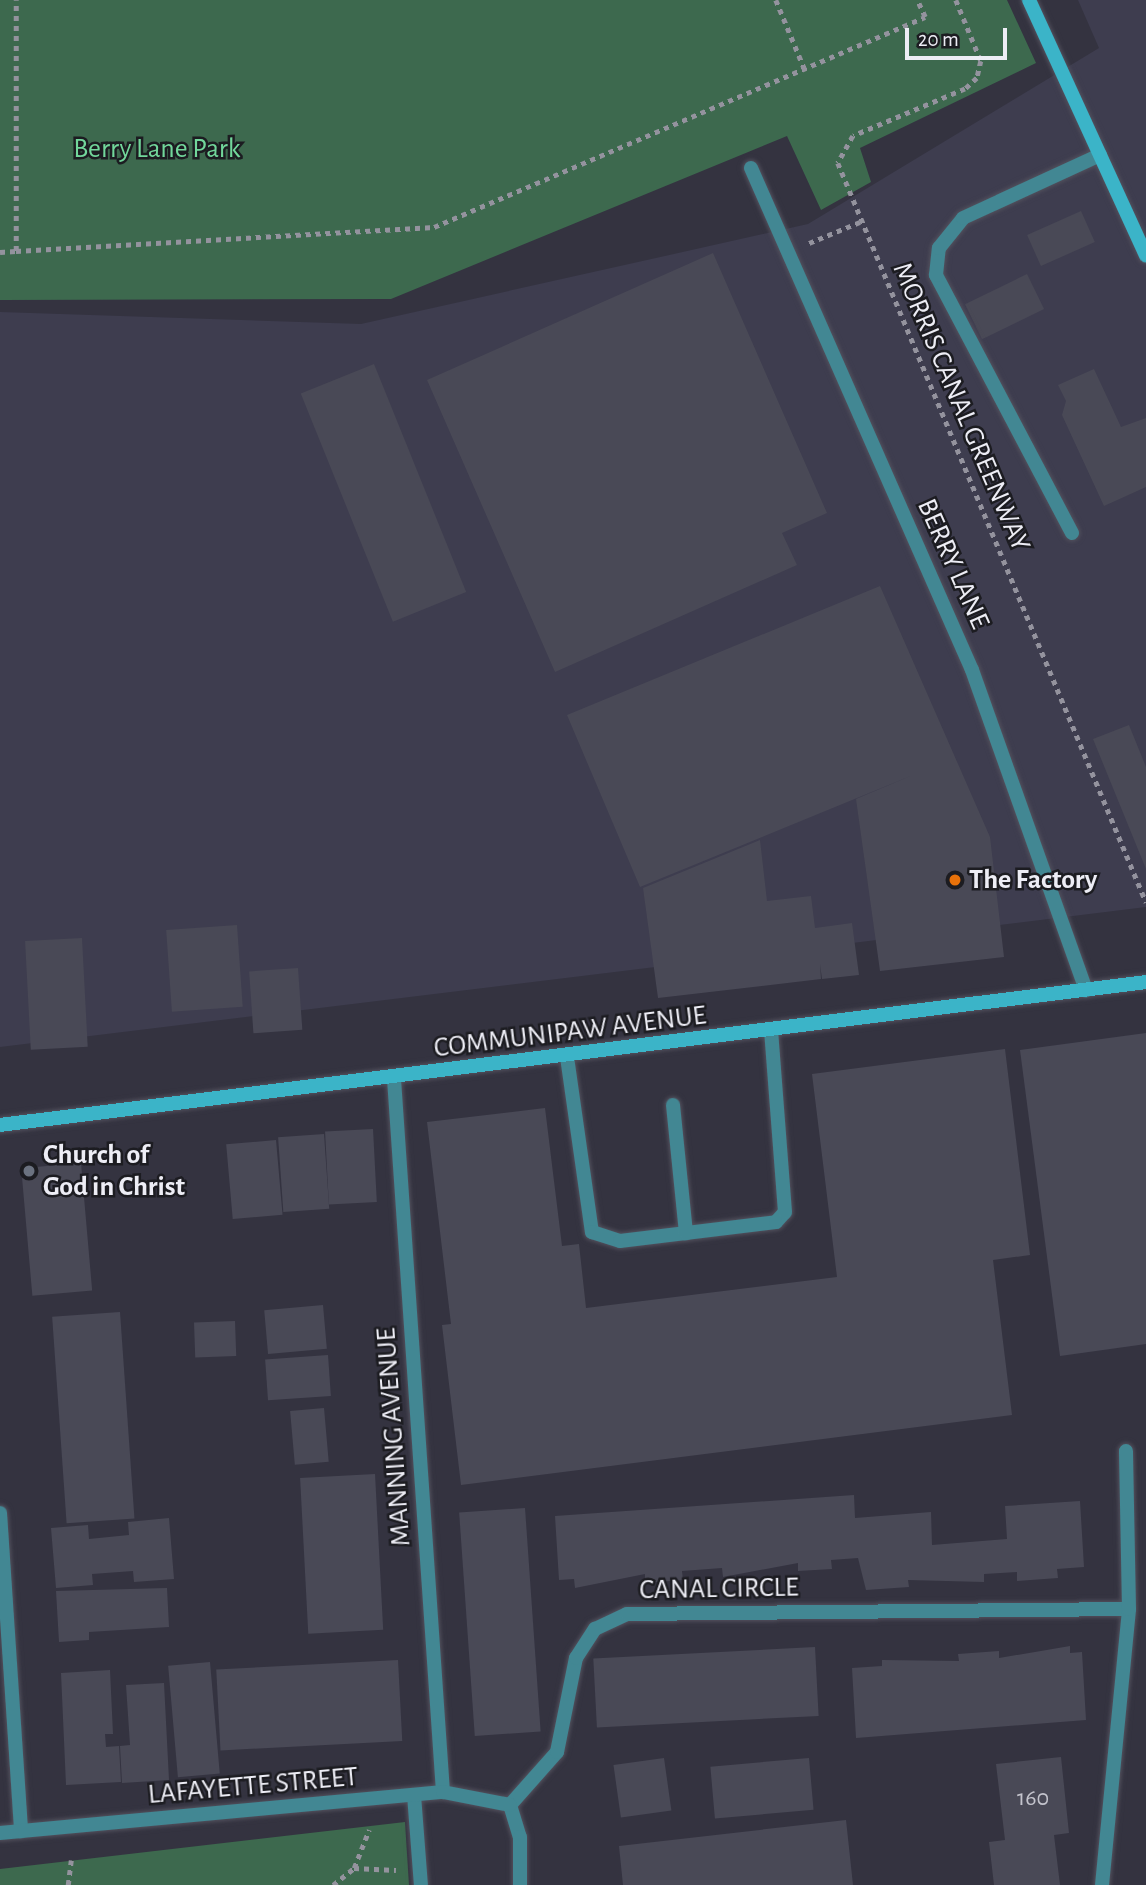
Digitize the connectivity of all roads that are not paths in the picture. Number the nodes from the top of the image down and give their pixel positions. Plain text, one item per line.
1 (1029, 0) edge
2 (1100, 155) junction
3 (751, 168) dead end
4 (1146, 257) edge
5 (1072, 533) dead end
6 (1146, 982) edge
7 (1086, 990) junction
8 (771, 1031) junction
9 (567, 1057) junction
10 (394, 1079) junction
11 (673, 1105) dead end
12 (0, 1125) edge
13 (686, 1234) junction
14 (1126, 1451) dead end
15 (0, 1513) edge
16 (1129, 1609) junction
17 (4, 1642) edge
18 (443, 1792) junction
19 (414, 1795) junction
20 (510, 1805) junction
21 (21, 1831) junction
22 (0, 1833) edge
23 (421, 1885) edge
24 (520, 1885) edge
25 (1102, 1885) edge

1 - 2 street
2 - 4 street
2 - 5 street
3 - 7 street, BERRY LANE
6 - 7 street, COMMUNIPAW AVENUE
7 - 8 street, COMMUNIPAW AVENUE
8 - 9 street, COMMUNIPAW AVENUE
8 - 13 street
9 - 10 street, COMMUNIPAW AVENUE
9 - 13 street
10 - 12 street, COMMUNIPAW AVENUE
10 - 18 street, MANNING AVENUE
11 - 13 street
14 - 16 street
15 - 17 street
16 - 20 street, CANAL CIRCLE
16 - 25 street
17 - 21 street
18 - 19 street, LAFAYETTE STREET
18 - 20 street, LAFAYETTE STREET
19 - 21 street, LAFAYETTE STREET
19 - 23 street
20 - 24 street
21 - 22 street, LAFAYETTE STREET

